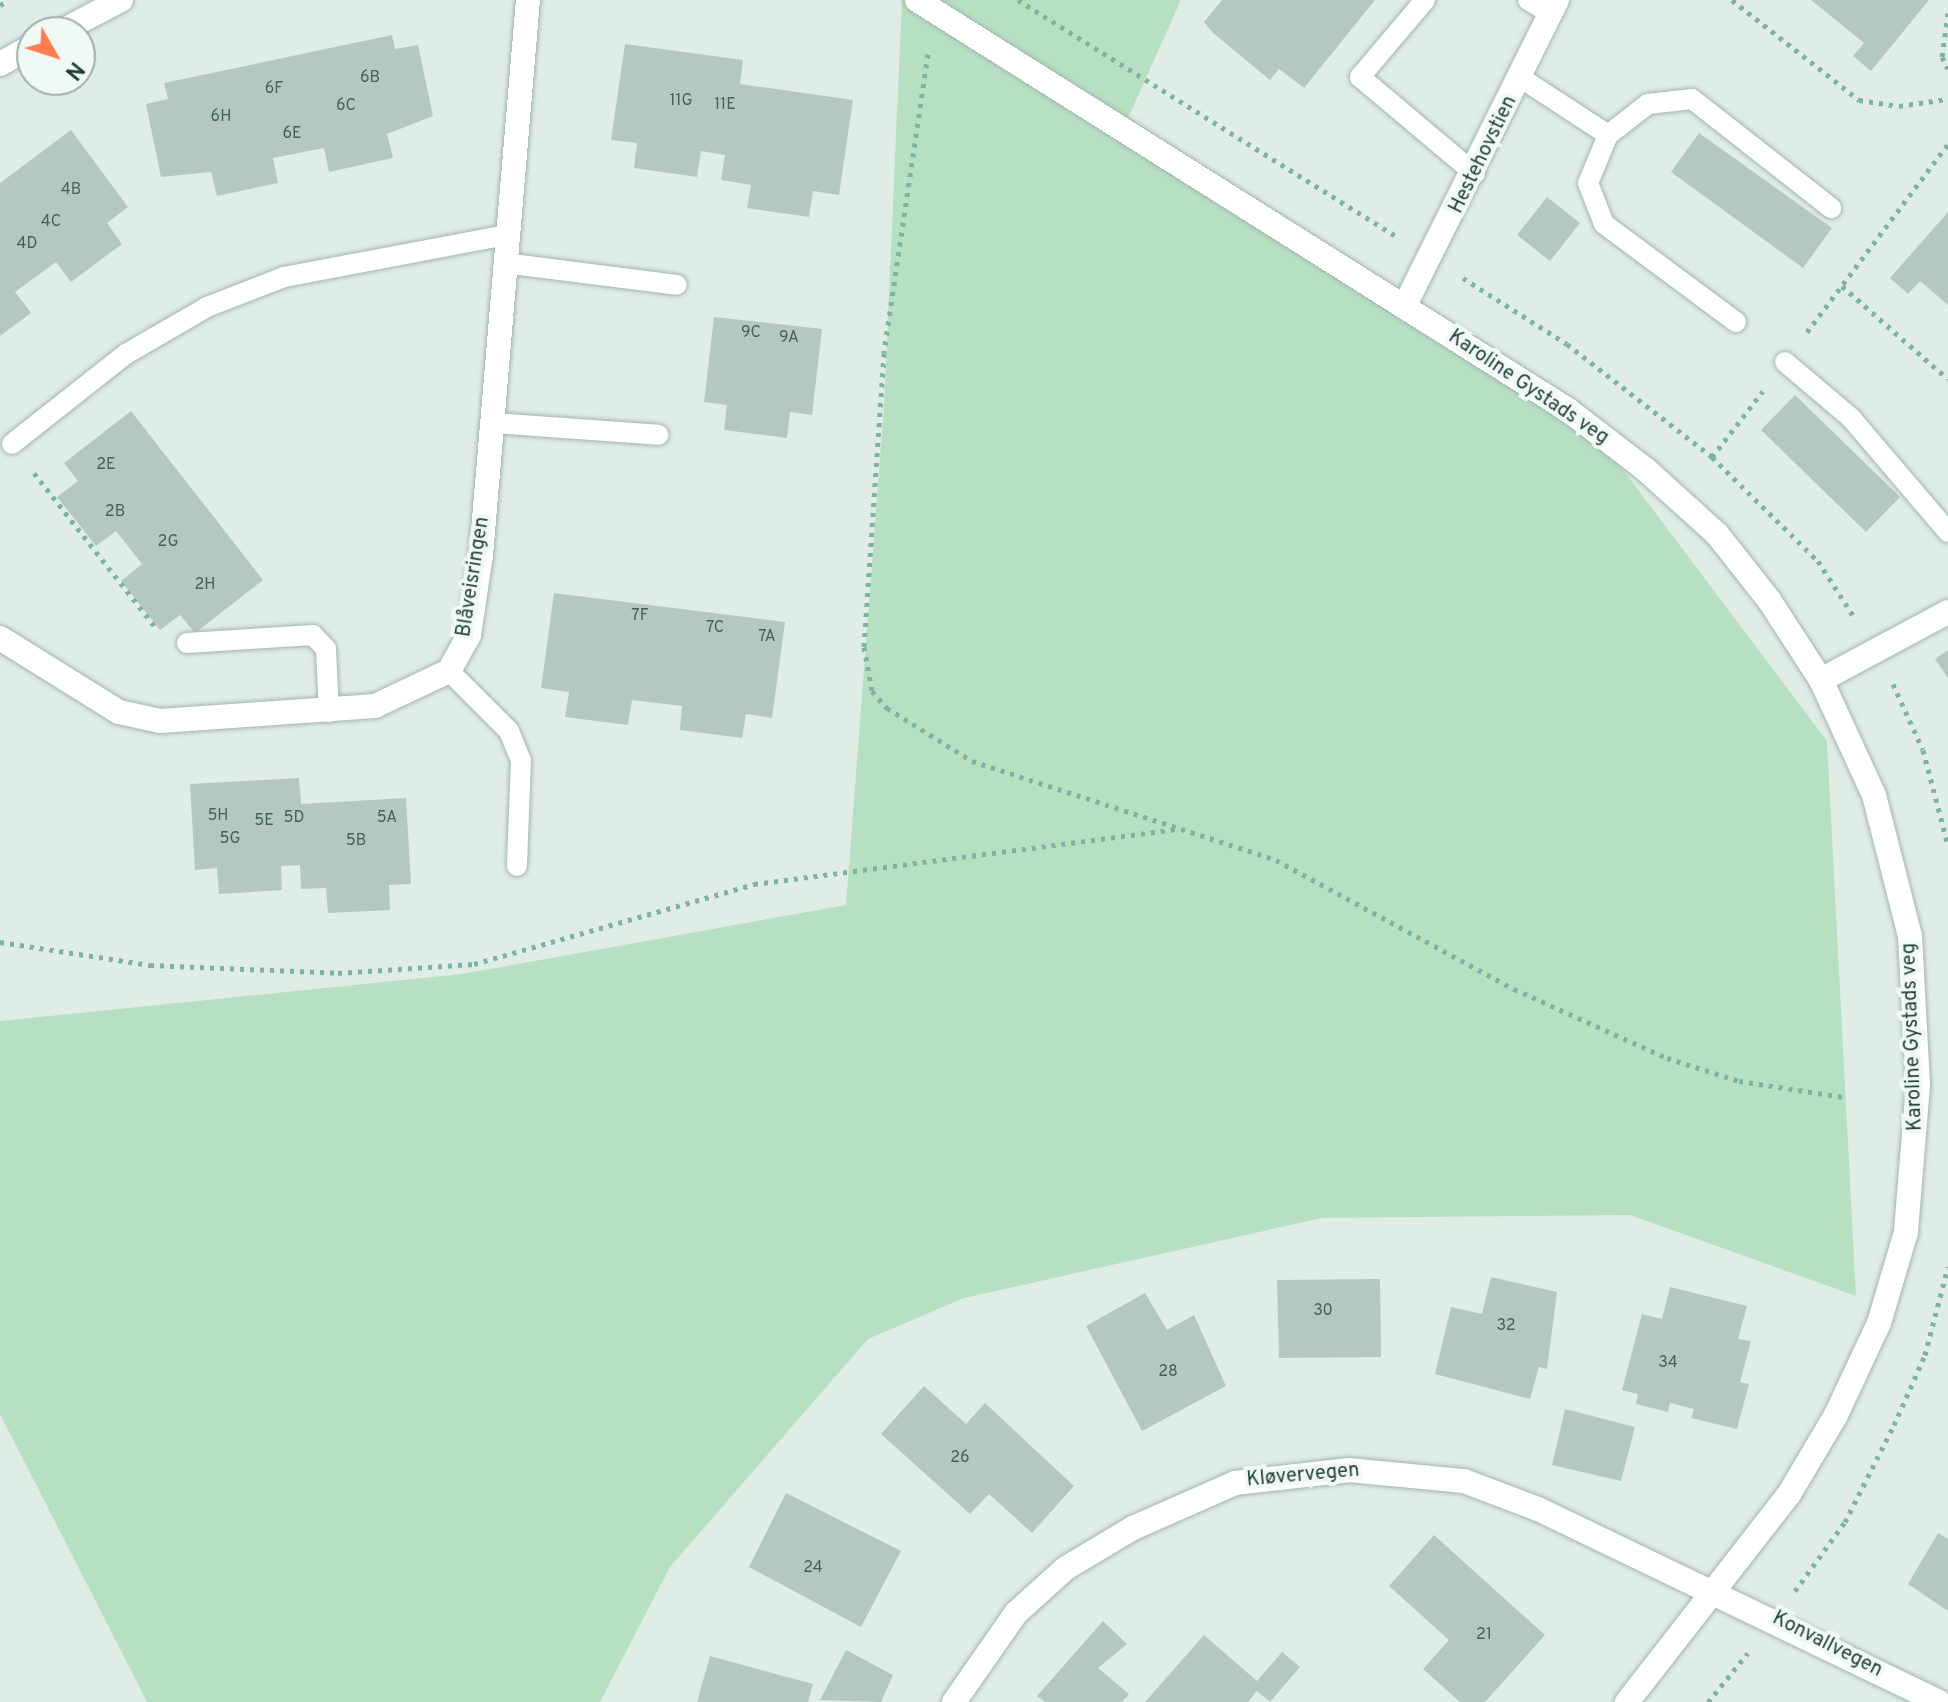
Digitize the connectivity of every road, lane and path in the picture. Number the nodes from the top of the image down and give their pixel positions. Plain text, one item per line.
1 (9, 0) edge
2 (121, 0) edge
3 (528, 0) edge
4 (1425, 0) edge
5 (1528, 0) edge
6 (1732, 0) edge
7 (0, 5) edge
8 (926, 5) edge
9 (1554, 7) edge
10 (1948, 13) edge
11 (90, 16) edge
12 (1948, 69) edge
13 (1521, 78) junction
14 (1948, 99) edge
15 (1608, 135) junction
16 (1948, 144) edge
17 (1475, 174) junction
18 (1831, 208) dead end
19 (507, 235) junction
20 (504, 263) junction
21 (677, 285) dead end
22 (1842, 286) junction
23 (1404, 307) junction
24 (1736, 322) dead end
25 (1785, 362) junction
26 (1948, 379) edge
27 (493, 423) junction
28 (659, 435) dead end
29 (12, 444) joint
30 (1712, 457) dead end
31 (1948, 532) edge
32 (1948, 612) edge
33 (0, 638) edge
34 (187, 643) joint
35 (449, 671) junction
36 (1821, 680) junction
37 (329, 712) junction
38 (1184, 828) junction
39 (517, 866) dead end
40 (0, 942) edge
41 (1844, 1097) dead end
42 (1948, 1267) edge
43 (1713, 1592) junction
44 (1776, 1618) junction
45 (954, 1702) edge
46 (1627, 1702) edge
47 (1708, 1702) edge
48 (1939, 1702) edge

1 - 7 path
2 - 11 street
3 - 19 street, Blåveisringen
4 - 17 lane
5 - 9 lane
6 - 14 path
8 - 23 street, Karoline Gystads veg
8 - 38 path
9 - 13 street, Hestehovstien
10 - 12 path
13 - 15 lane
13 - 17 street, Hestehovstien
15 - 18 lane
15 - 24 lane
16 - 22 path
17 - 23 street, Hestehovstien
19 - 20 street, Blåveisringen
19 - 29 lane
20 - 21 lane
20 - 27 street, Blåveisringen
22 - 25 path
22 - 26 path
23 - 36 street, Karoline Gystads veg
25 - 30 path
25 - 31 lane
27 - 28 lane
27 - 35 street, Blåveisringen
29 - 34 path
32 - 36 street
33 - 37 street
34 - 37 lane
35 - 37 street
35 - 39 lane
36 - 43 street, Karoline Gystads veg
38 - 40 path
38 - 41 path
42 - 44 path
43 - 44 street, Konvallvegen
43 - 45 street, Kløvervegen
43 - 46 street, Karoline Gystads veg
44 - 47 path
44 - 48 street, Konvallvegen

